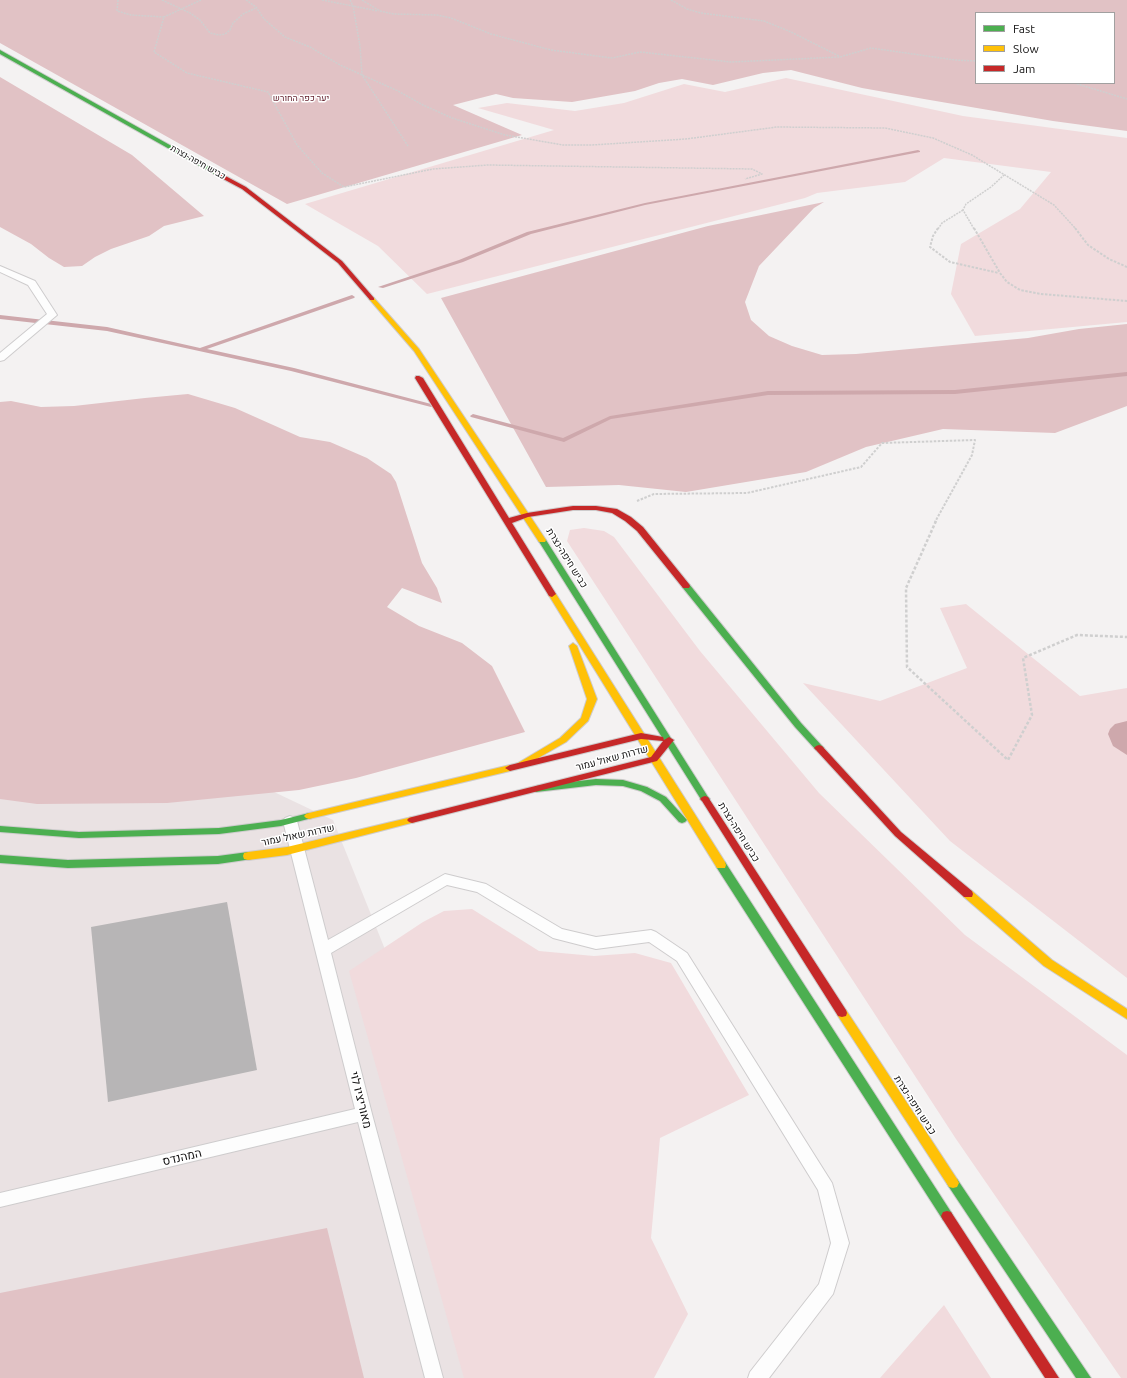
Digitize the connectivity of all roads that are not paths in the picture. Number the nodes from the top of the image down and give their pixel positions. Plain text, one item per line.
1 (0, 52) edge
2 (0, 269) edge
3 (374, 301) junction
4 (400, 346) dead end
5 (0, 358) edge
6 (416, 373) dead end
7 (527, 515) junction
8 (507, 522) junction
9 (559, 605) junction
10 (641, 736) junction
11 (669, 740) junction
12 (654, 759) junction
13 (518, 766) junction
14 (536, 789) junction
15 (290, 821) junction
16 (0, 829) edge
17 (298, 848) junction
18 (714, 855) junction
19 (0, 859) edge
20 (323, 950) junction
21 (1127, 1015) edge
22 (364, 1114) junction
23 (0, 1200) edge
24 (434, 1378) edge
25 (756, 1378) edge
26 (1052, 1378) edge
27 (1084, 1378) edge

1 - 3 main road, כביש חיפה-נצרת
2 - 5 lane
3 - 4 main road, כביש חיפה-נצרת
3 - 7 main road, כביש חיפה-נצרת
6 - 8 main road
7 - 8 main road
7 - 11 main road, כביש חיפה-נצרת
7 - 21 main road
8 - 9 main road
9 - 10 main road
9 - 13 main road
10 - 11 main road, שדרות שאול עמור
10 - 12 main road
10 - 13 main road, שדרות שאול עמור
11 - 12 main road, שדרות שאול עמור
11 - 27 main road, כביש חיפה-נצרת
12 - 14 main road, שדרות שאול עמור
12 - 18 main road
13 - 15 main road, שדרות שאול עמור
14 - 17 main road, שדרות שאול עמור
14 - 18 main road
15 - 16 main road, שדרות שאול עמור
15 - 17 lane, מאוריציו לוי
17 - 19 main road, שדרות שאול עמור
17 - 20 lane, מאוריציו לוי
18 - 26 main road
20 - 22 lane, מאוריציו לוי
20 - 25 lane
22 - 23 lane, המהנדס
22 - 24 lane, מאוריציו לוי

